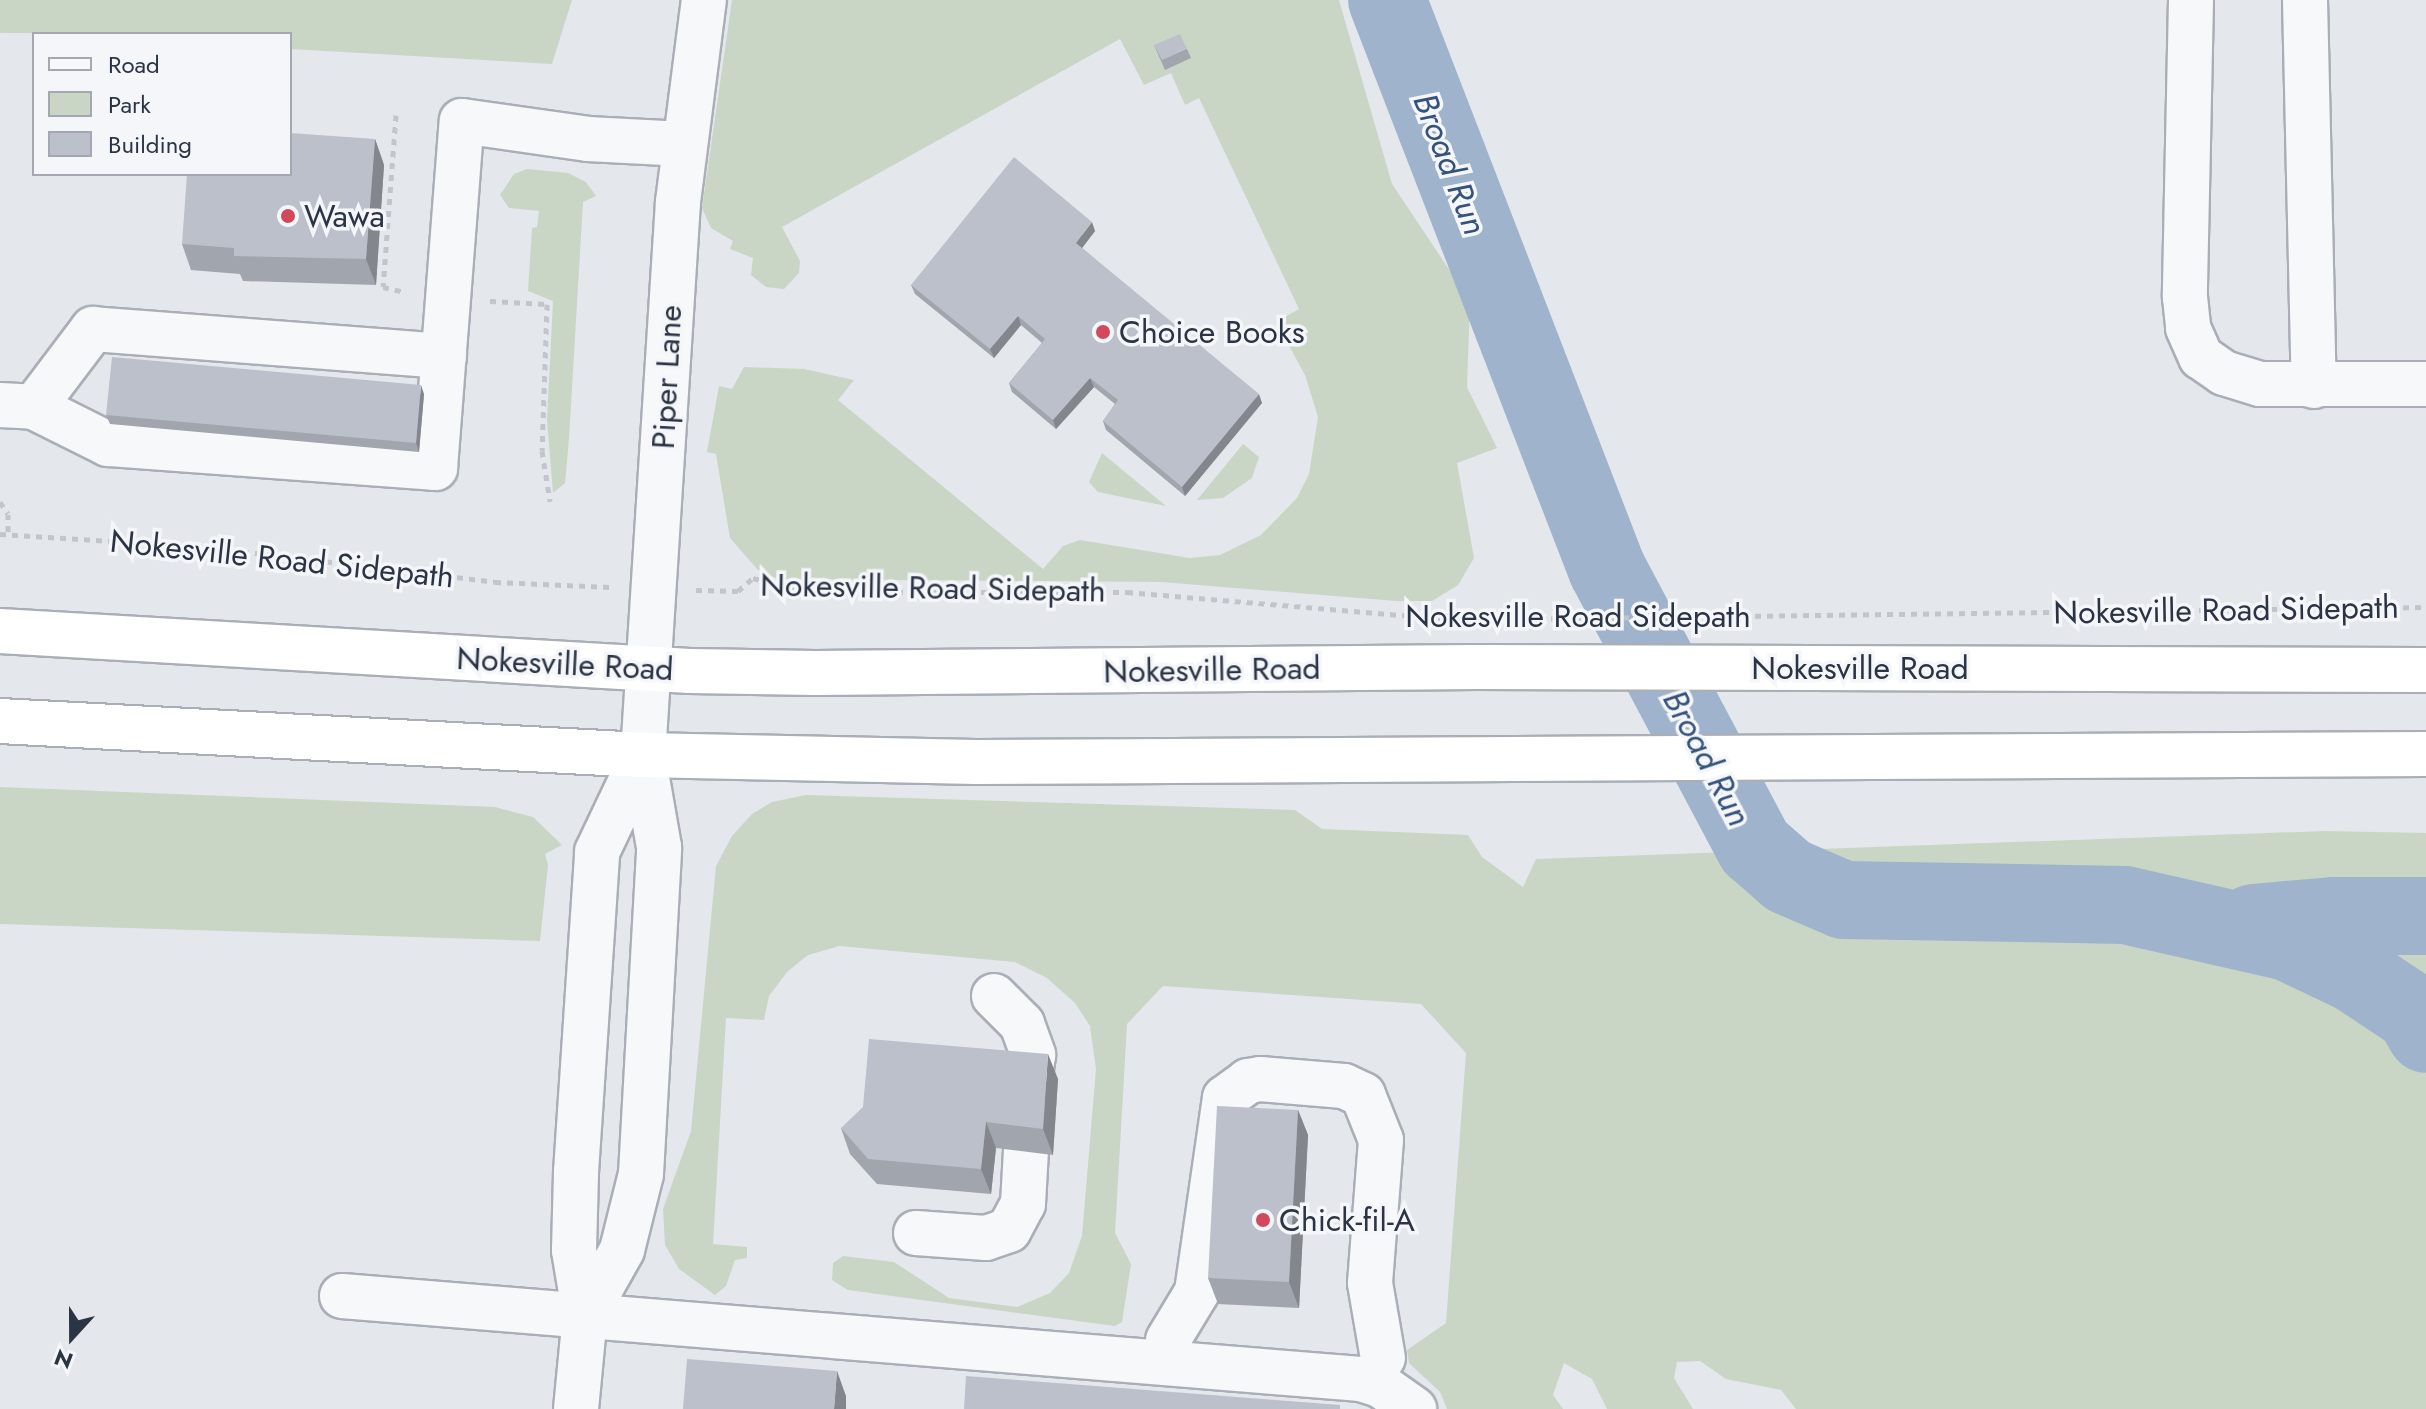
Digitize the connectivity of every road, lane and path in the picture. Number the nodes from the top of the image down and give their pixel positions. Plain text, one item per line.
1 (704, 0) edge
2 (2191, 0) edge
3 (2305, 0) edge
4 (396, 115) dead end
5 (684, 144) junction
6 (418, 295) dead end
7 (526, 303) dead end
8 (444, 356) junction
9 (2426, 384) edge
10 (2314, 386) junction
11 (17, 406) edge
12 (550, 501) dead end
13 (0, 502) edge
14 (0, 534) edge
15 (8, 535) junction
16 (564, 585) dead end
17 (738, 591) dead end
18 (2426, 607) edge
19 (1460, 620) dead end
20 (1491, 620) dead end
21 (0, 631) edge
22 (650, 669) junction
23 (2426, 670) edge
24 (0, 721) edge
25 (2426, 754) edge
26 (643, 755) junction
27 (994, 996) dead end
28 (1030, 1077) edge
29 (1026, 1151) edge
30 (916, 1233) dead end
31 (342, 1296) dead end
32 (585, 1316) junction
33 (1168, 1340) dead end
34 (1383, 1358) dead end
35 (576, 1409) edge
36 (1414, 1409) edge

1 - 5 street, Piper Lane
2 - 10 street
3 - 10 street
4 - 6 path
5 - 8 street
5 - 22 street, Piper Lane
7 - 12 path
8 - 11 street
8 - 11 street
9 - 10 street
13 - 15 path
14 - 15 path, Nokesville Road Sidepath
15 - 16 path, Nokesville Road Sidepath
17 - 19 path, Nokesville Road Sidepath
18 - 20 path, Nokesville Road Sidepath
21 - 22 highway, Nokesville Road
22 - 23 highway, Nokesville Road
22 - 26 street, Piper Lane
24 - 26 highway
25 - 26 highway
26 - 32 street
26 - 32 street
27 - 28 street
29 - 30 street
31 - 32 street
32 - 35 street
32 - 36 street
33 - 34 street

